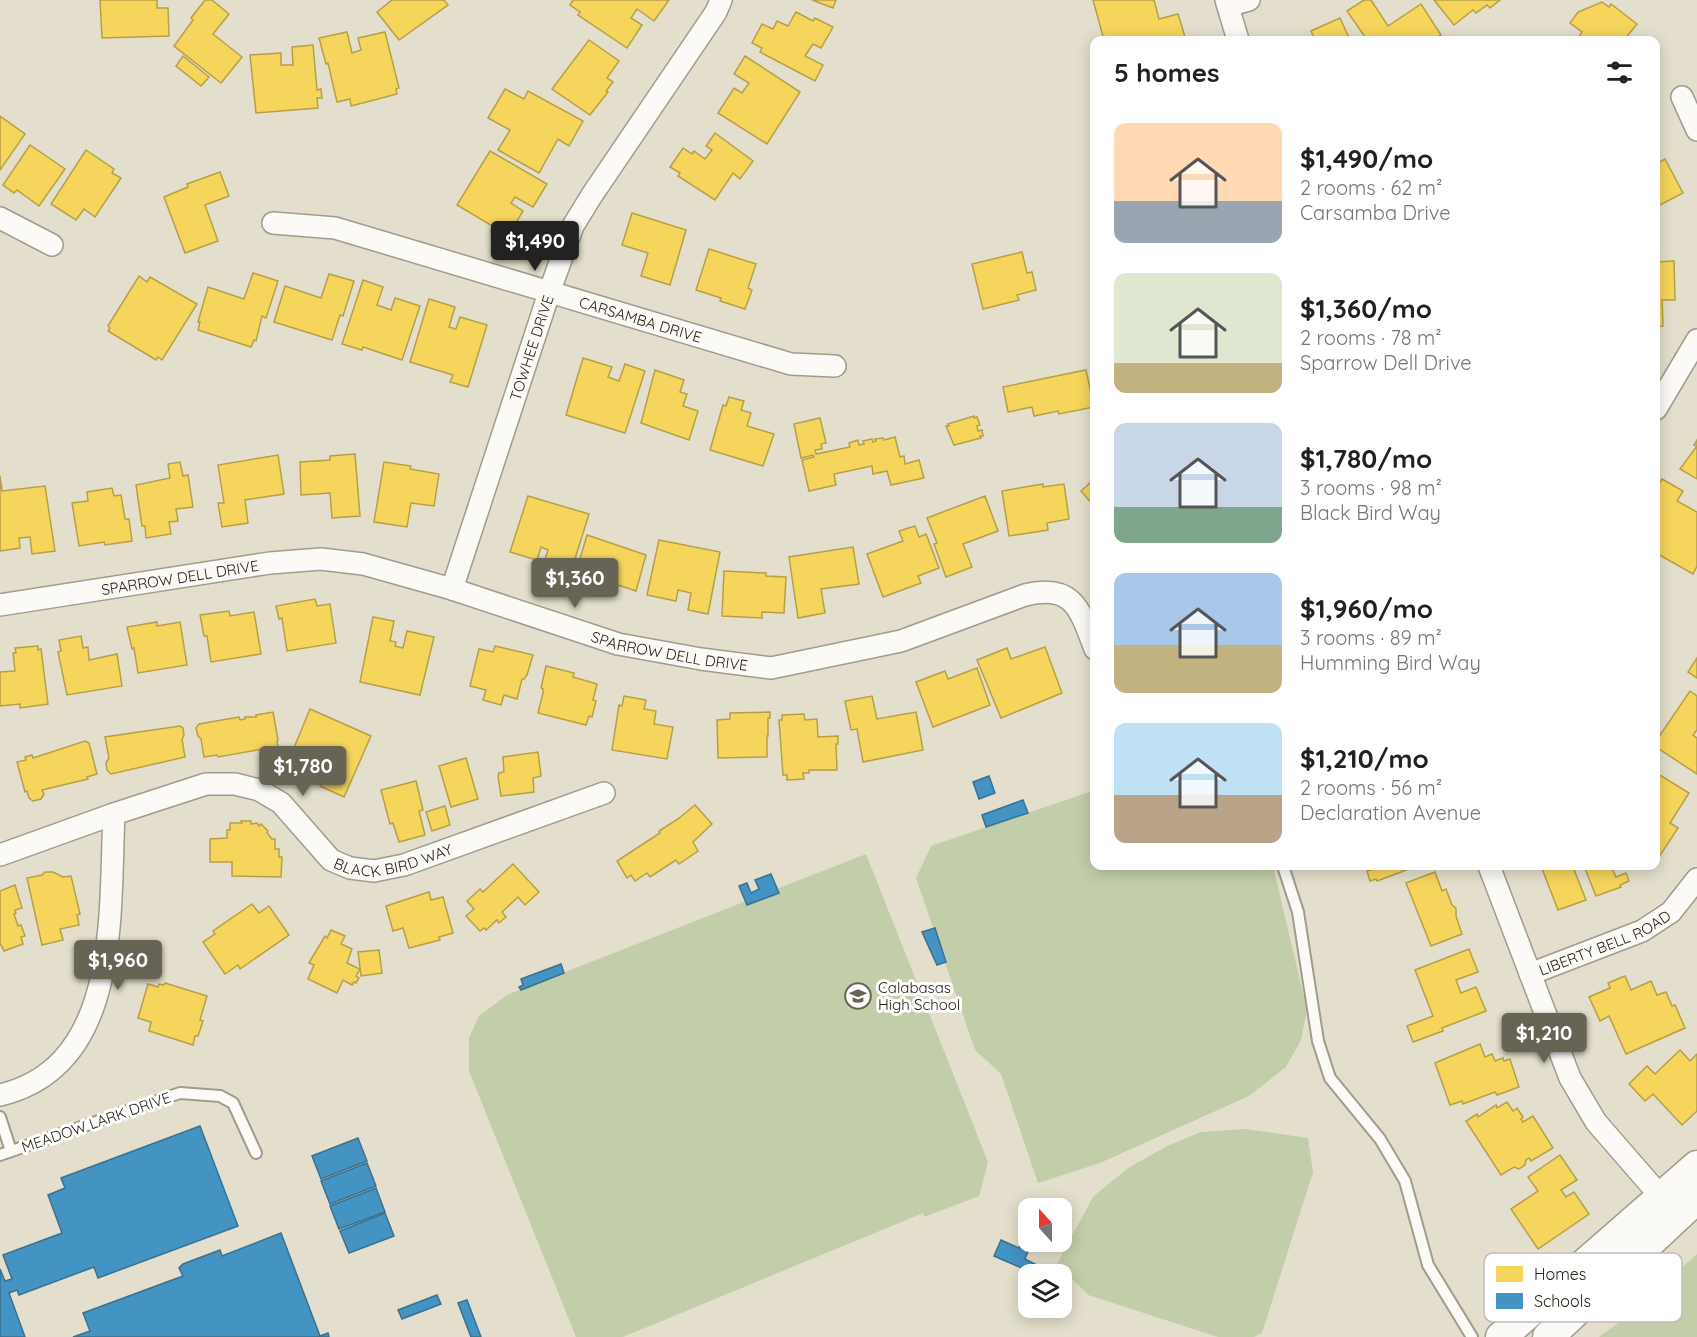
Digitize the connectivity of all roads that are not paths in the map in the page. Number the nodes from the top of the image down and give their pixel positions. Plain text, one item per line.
1 (721, 0) edge
2 (1249, 0) edge
3 (1227, 3) edge
4 (1237, 36) edge
5 (1682, 97) dead end
6 (1697, 130) edge
7 (0, 218) edge
8 (273, 223) dead end
9 (52, 245) dead end
10 (549, 293) junction
11 (1697, 340) edge
12 (835, 366) dead end
13 (1660, 402) edge
14 (452, 589) junction
15 (0, 605) edge
16 (1090, 636) edge
17 (604, 793) dead end
18 (114, 814) junction
19 (0, 855) edge
20 (1284, 870) edge
21 (1491, 870) edge
22 (1697, 879) edge
23 (1530, 974) junction
24 (0, 1095) edge
25 (0, 1117) edge
26 (5, 1153) edge
27 (256, 1153) dead end
28 (1697, 1166) edge
29 (1679, 1204) edge
30 (1613, 1253) edge
31 (1634, 1253) edge
32 (1521, 1322) edge
33 (1565, 1322) edge
34 (1472, 1337) edge
35 (1501, 1337) edge
36 (1548, 1337) edge

1 - 10 street, TOWHEE DRIVE
2 - 3 street
3 - 4 street
5 - 6 street
7 - 9 street
8 - 10 street, CARSAMBA DRIVE
10 - 12 street, CARSAMBA DRIVE
10 - 14 street, TOWHEE DRIVE
11 - 13 street
14 - 15 street, SPARROW DELL DRIVE
14 - 16 street, SPARROW DELL DRIVE
17 - 18 street, BLACK BIRD WAY
18 - 19 street, BLACK BIRD WAY
18 - 24 street
20 - 34 lane
21 - 23 street
22 - 23 street, LIBERTY BELL ROAD
23 - 29 street
25 - 26 lane, MEADOW LARK DRIVE
26 - 27 lane, MEADOW LARK DRIVE
28 - 29 main road
29 - 30 main road
29 - 31 main road
32 - 35 main road
33 - 36 main road

